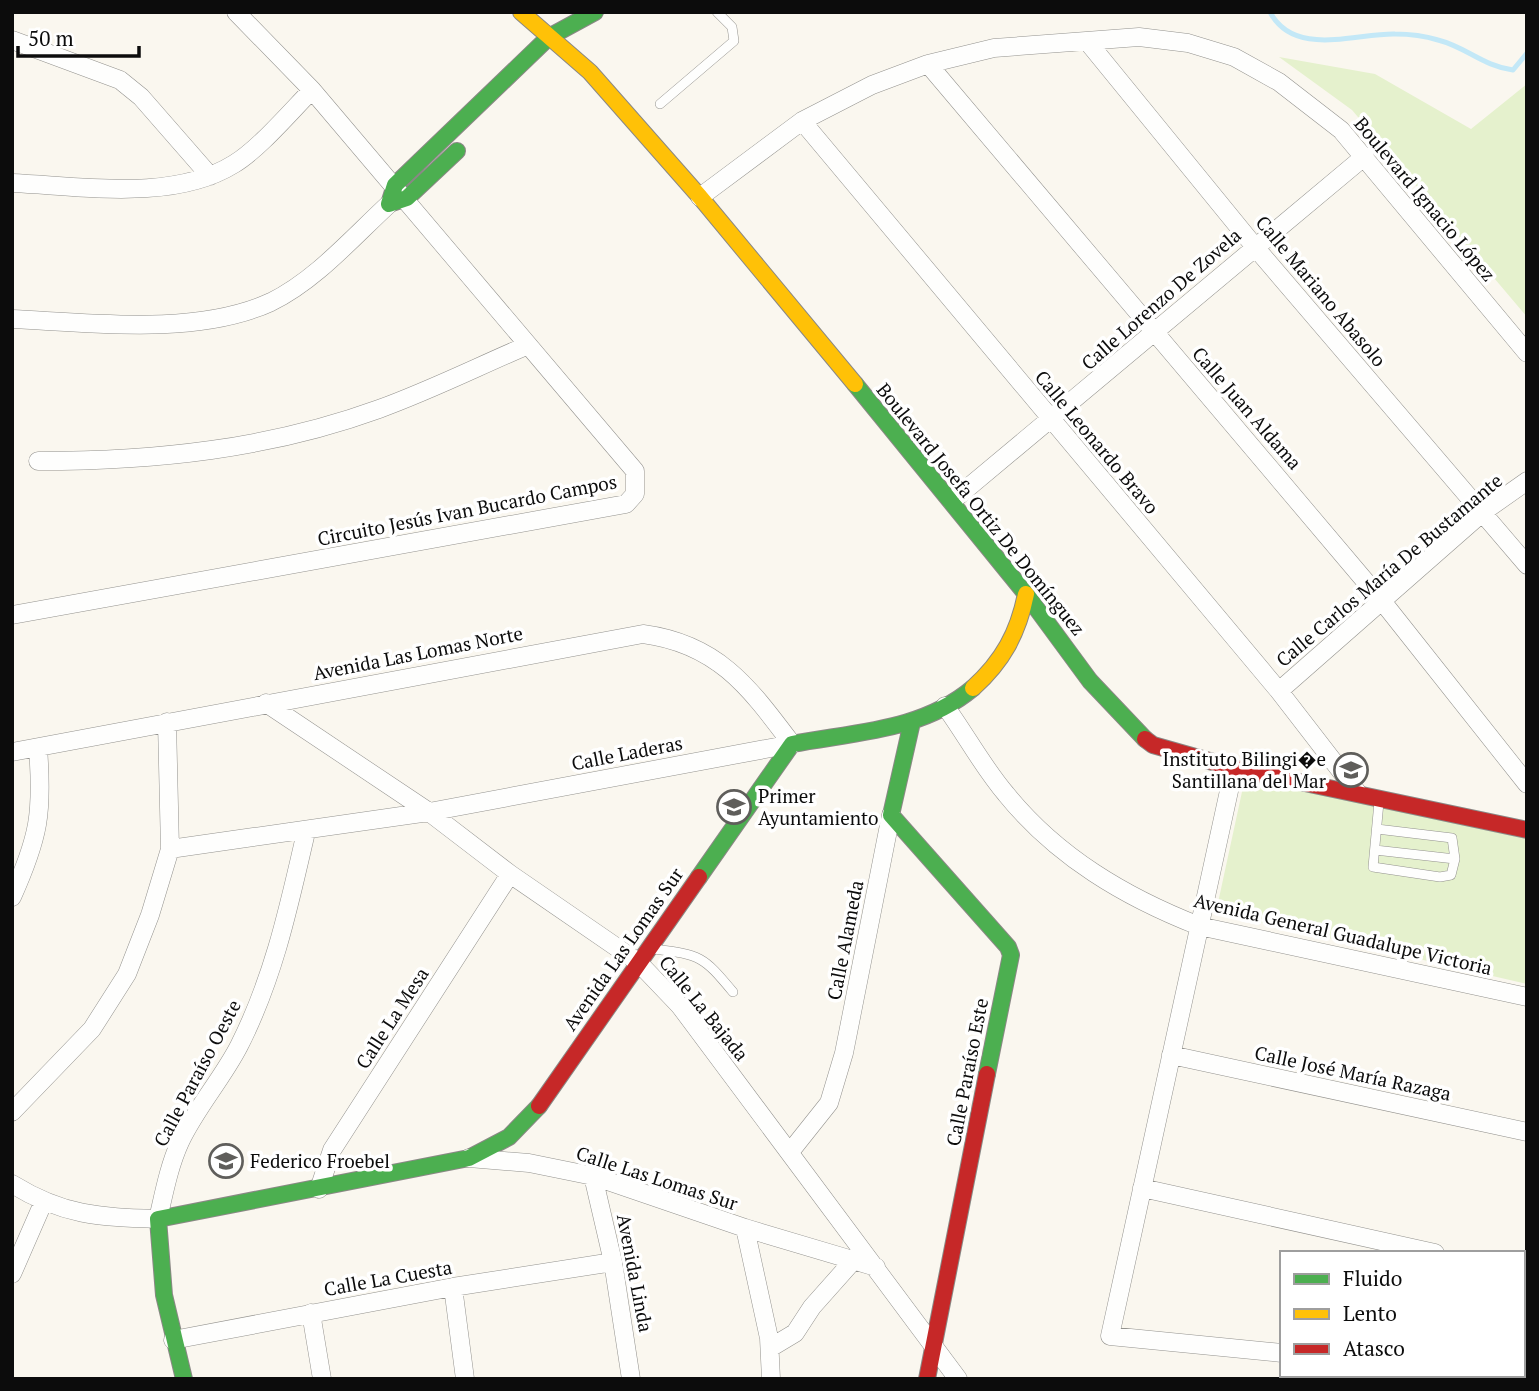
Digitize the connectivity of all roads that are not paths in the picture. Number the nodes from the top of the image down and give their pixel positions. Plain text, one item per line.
1 (236, 12) edge
2 (521, 12) edge
3 (595, 12) edge
4 (717, 12) edge
5 (581, 21) junction
6 (549, 37) junction
7 (12, 40) edge
8 (1087, 41) junction
9 (563, 49) junction
10 (928, 64) junction
11 (312, 90) junction
12 (660, 104) dead end
13 (802, 121) junction
14 (449, 147) junction
15 (1365, 156) junction
16 (210, 176) junction
17 (12, 183) edge
18 (397, 196) junction
19 (700, 197) junction
20 (1255, 247) junction
21 (12, 319) edge
22 (1154, 334) junction
23 (526, 346) junction
24 (1527, 353) edge
25 (1052, 420) junction
26 (38, 461) dead end
27 (1527, 481) edge
28 (952, 501) junction
29 (1483, 512) junction
30 (1527, 565) edge
31 (1026, 594) junction
32 (1382, 601) junction
33 (12, 615) edge
34 (1279, 691) junction
35 (266, 703) junction
36 (945, 705) junction
37 (167, 722) junction
38 (912, 722) junction
39 (792, 744) junction
40 (38, 748) junction
41 (12, 752) edge
42 (1234, 768) junction
43 (1527, 784) edge
44 (1357, 792) junction
45 (1379, 797) junction
46 (429, 812) junction
47 (891, 815) junction
48 (1377, 829) junction
49 (1527, 830) edge
50 (306, 832) junction
51 (170, 849) junction
52 (1375, 850) junction
53 (1455, 859) junction
54 (510, 874) junction
55 (12, 897) edge
56 (1199, 926) junction
57 (644, 955) junction
58 (733, 992) dead end
59 (1527, 997) edge
60 (1171, 1055) junction
61 (12, 1112) edge
62 (1527, 1132) edge
63 (790, 1152) junction
64 (469, 1158) junction
65 (593, 1176) junction
66 (12, 1184) edge
67 (1142, 1188) junction
68 (319, 1189) junction
69 (43, 1203) junction
70 (158, 1219) junction
71 (745, 1228) junction
72 (1426, 1251) edge
73 (613, 1262) junction
74 (852, 1262) junction
75 (876, 1267) junction
76 (12, 1274) edge
77 (453, 1287) junction
78 (312, 1313) junction
79 (173, 1340) junction
80 (770, 1348) junction
81 (933, 1349) junction
82 (1280, 1353) edge
83 (184, 1379) edge
84 (321, 1379) edge
85 (465, 1379) edge
86 (631, 1379) edge
87 (771, 1379) edge
88 (927, 1379) edge
89 (958, 1379) edge

1 - 11 street, Circuito Jesús Ivan Bucardo Campos
2 - 6 street, Boulevard Josefa Ortiz De Domínguez
3 - 5 street
4 - 12 lane
5 - 6 street
5 - 9 street
6 - 9 street, Boulevard Josefa Ortiz De Domínguez
6 - 14 street
7 - 16 street
8 - 10 street, Boulevard Ignacio López
8 - 15 street, Boulevard Ignacio López
8 - 20 street, Calle Mariano Abasolo
9 - 14 street
9 - 19 street, Boulevard Josefa Ortiz De Domínguez
10 - 13 street, Boulevard Ignacio López
10 - 22 street, Calle Juan Aldama
11 - 16 street
11 - 18 street, Circuito Jesús Ivan Bucardo Campos
13 - 19 street, Boulevard Ignacio López
13 - 25 street, Calle Leonardo Bravo
14 - 18 street
15 - 20 street, Calle Lorenzo De Zovela
15 - 24 street, Boulevard Ignacio López
16 - 17 street
18 - 21 street
18 - 23 street, Circuito Jesús Ivan Bucardo Campos
19 - 28 street, Boulevard Josefa Ortiz De Domínguez
20 - 22 street, Calle Lorenzo De Zovela
20 - 29 street, Calle Mariano Abasolo
22 - 25 street, Calle Lorenzo De Zovela
22 - 32 street, Calle Juan Aldama
23 - 26 street
23 - 33 street, Circuito Jesús Ivan Bucardo Campos
25 - 28 street, Calle Lorenzo De Zovela
25 - 34 street, Calle Leonardo Bravo
27 - 29 street, Calle Carlos María De Bustamante
28 - 31 street, Boulevard Josefa Ortiz De Domínguez
29 - 30 street, Calle Mariano Abasolo
29 - 32 street, Calle Carlos María De Bustamante
31 - 36 street, Calle Laderas
31 - 42 street, Boulevard Josefa Ortiz De Domínguez
32 - 34 street, Calle Carlos María De Bustamante
32 - 43 street, Calle Juan Aldama
34 - 44 street, Calle Leonardo Bravo
35 - 37 street, Avenida Las Lomas Norte
35 - 39 street, Avenida Las Lomas Norte
35 - 46 street, Calle La Bajada
36 - 38 street, Calle Laderas
36 - 56 street, Avenida General Guadalupe Victoria
37 - 40 street, Avenida Las Lomas Norte
37 - 51 street
38 - 39 street, Calle Laderas
38 - 47 street, Calle Alameda
39 - 46 street, Calle Laderas
39 - 57 street, Avenida Las Lomas Sur
40 - 41 street, Avenida Las Lomas Norte
40 - 55 street
42 - 44 street, Boulevard Josefa Ortiz De Domínguez
42 - 56 street
44 - 45 street, Boulevard Josefa Ortiz De Domínguez
45 - 48 lane
45 - 49 street, Boulevard Josefa Ortiz De Domínguez
46 - 50 street, Calle Laderas
46 - 54 street, Calle La Bajada
47 - 63 street, Calle Alameda
47 - 81 street, Calle Paraíso Este
48 - 52 lane
48 - 53 lane
50 - 51 street, Calle Laderas
50 - 70 street, Calle Paraíso Oeste
51 - 61 street
52 - 53 lane
52 - 53 lane
54 - 57 street, Calle La Bajada
54 - 68 street, Calle La Mesa
56 - 59 street, Avenida General Guadalupe Victoria
56 - 60 street
57 - 58 lane
57 - 63 street, Calle La Bajada
57 - 64 street, Avenida Las Lomas Sur
60 - 62 street, Calle José María Razaga
60 - 67 street
63 - 75 street, Calle La Bajada
64 - 65 street, Calle Las Lomas Sur
64 - 68 street, Calle Las Lomas Sur
65 - 71 street, Calle Las Lomas Sur
65 - 73 street, Avenida Linda
66 - 69 street, Calle Las Lomas Sur
67 - 72 street
67 - 82 street
68 - 70 street, Calle Las Lomas Sur
69 - 70 street, Calle Las Lomas Sur
69 - 76 street
70 - 79 street, Calle Paraíso Oeste
71 - 74 street, Calle Las Lomas Sur
71 - 80 street
73 - 77 street, Calle La Cuesta
73 - 86 street, Avenida Linda
74 - 75 street, Calle Las Lomas Sur
74 - 80 street
75 - 81 street, Calle La Bajada
77 - 78 street, Calle La Cuesta
77 - 85 street
78 - 79 street, Calle La Cuesta
78 - 84 street
79 - 83 street, Calle Paraíso Oeste
80 - 87 street
81 - 88 street, Calle Paraíso Este
81 - 89 street, Calle La Bajada

